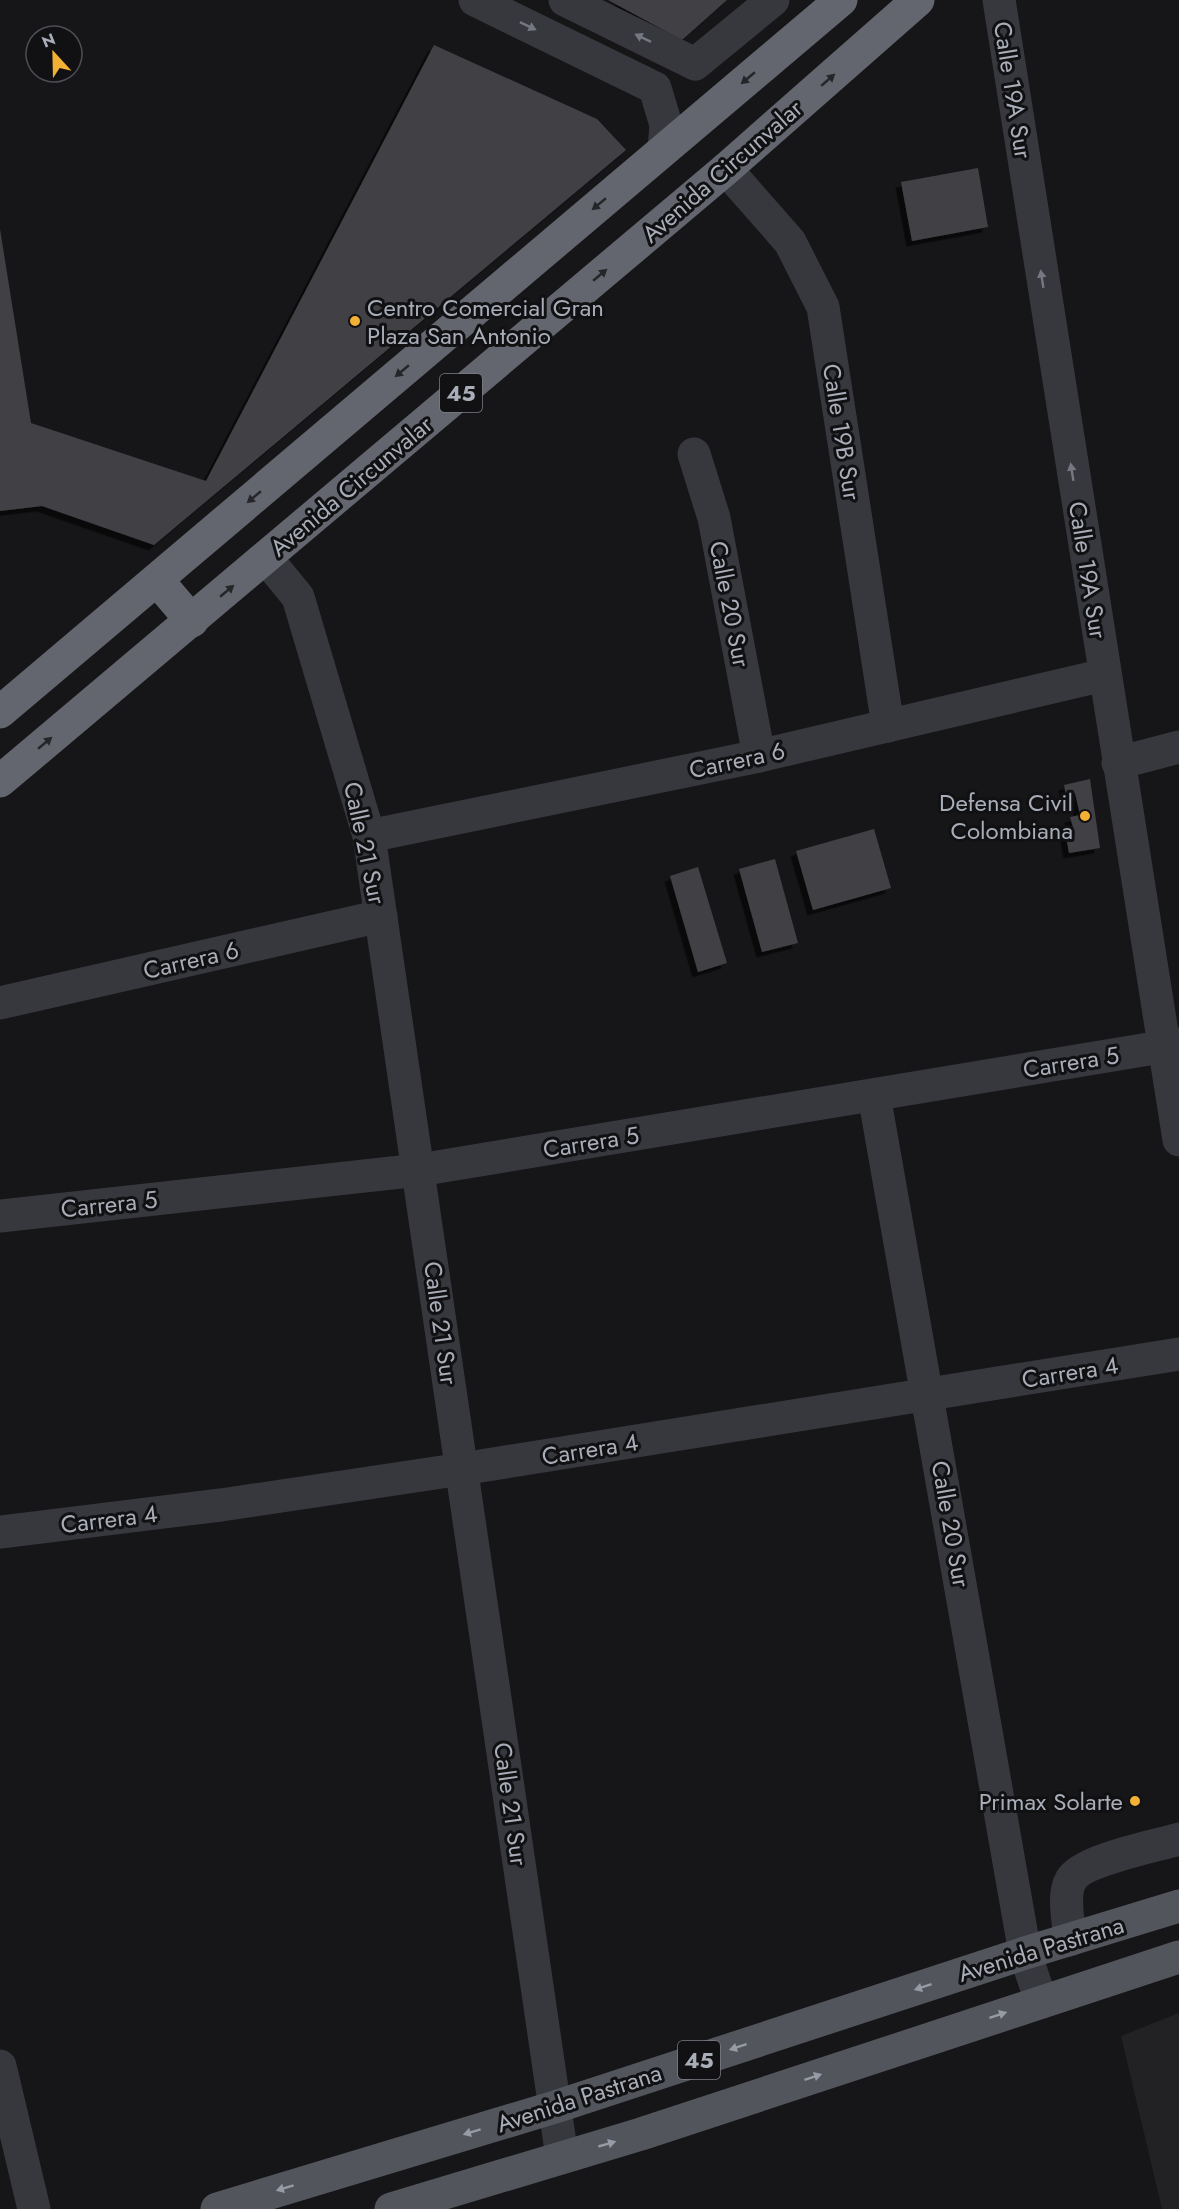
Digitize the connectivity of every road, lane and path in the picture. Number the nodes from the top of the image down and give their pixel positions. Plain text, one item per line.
1 (475, 0) edge
2 (565, 0) edge
3 (773, 0) edge
4 (841, 0) edge
5 (918, 0) edge
6 (999, 0) edge
7 (664, 149) junction
8 (726, 169) junction
9 (693, 454) dead end
10 (266, 558) junction
11 (157, 580) junction
12 (192, 621) junction
13 (1104, 675) junction
14 (0, 712) edge
15 (888, 726) junction
16 (1179, 747) edge
17 (759, 756) junction
18 (1118, 763) junction
19 (0, 781) edge
20 (369, 836) junction
21 (381, 916) junction
22 (0, 1003) edge
23 (1172, 1045) edge
24 (874, 1095) junction
25 (1179, 1140) edge
26 (419, 1170) junction
27 (0, 1216) edge
28 (1179, 1354) edge
29 (928, 1395) junction
30 (462, 1469) junction
31 (0, 1532) edge
32 (1179, 1839) edge
33 (1179, 1906) edge
34 (1070, 1940) junction
35 (1025, 1953) junction
36 (1179, 1957) edge
37 (1041, 2001) junction
38 (0, 2066) edge
39 (555, 2107) junction
40 (562, 2157) junction
41 (34, 2209) edge
42 (217, 2209) edge
43 (391, 2209) edge

1 -> 7 street
3 -> 2 street
4 -> 7 highway, 45
8 -> 5 highway, Avenida Circunvalar / 45
13 -> 6 street, Calle 19A Sur
7 -> 11 highway, 45
10 -> 8 highway, Avenida Circunvalar / 45
8 - 15 street, Calle 19B Sur
9 - 17 street, Calle 20 Sur
12 -> 10 highway, Avenida Circunvalar / 45
10 - 20 street, Calle 21 Sur
11 - 12 highway
11 - 14 highway, 45
19 -> 12 highway, Avenida Circunvalar / 45
13 - 15 street, Carrera 6
13 - 18 street, Calle 19A Sur
15 - 17 street, Carrera 6
16 - 18 street
17 - 20 street, Carrera 6
18 - 23 street, Calle 19A Sur
20 - 21 street, Calle 21 Sur
21 - 22 street, Carrera 6
21 - 26 street, Calle 21 Sur
23 - 24 street, Carrera 5
23 - 25 street, Calle 19A Sur
24 - 26 street, Carrera 5
24 - 29 street, Calle 20 Sur
26 - 27 street, Carrera 5
26 - 30 street, Calle 21 Sur
28 - 29 street, Carrera 4
29 - 30 street, Carrera 4
29 - 35 street, Calle 20 Sur
30 - 31 street, Carrera 4
30 - 39 street, Calle 21 Sur
32 - 34 street
33 - 34 main road, Avenida Pastrana / 45
34 - 35 main road, Avenida Pastrana / 45
35 - 37 street, Calle 20 Sur
35 -> 39 main road, Avenida Pastrana / 45
36 - 37 main road, Avenida Pastrana
40 -> 37 main road, Avenida Pastrana
38 - 41 street
39 - 40 street, Calle 21 Sur
39 -> 42 main road, Avenida Pastrana / 45
40 - 43 main road, Avenida Pastrana

